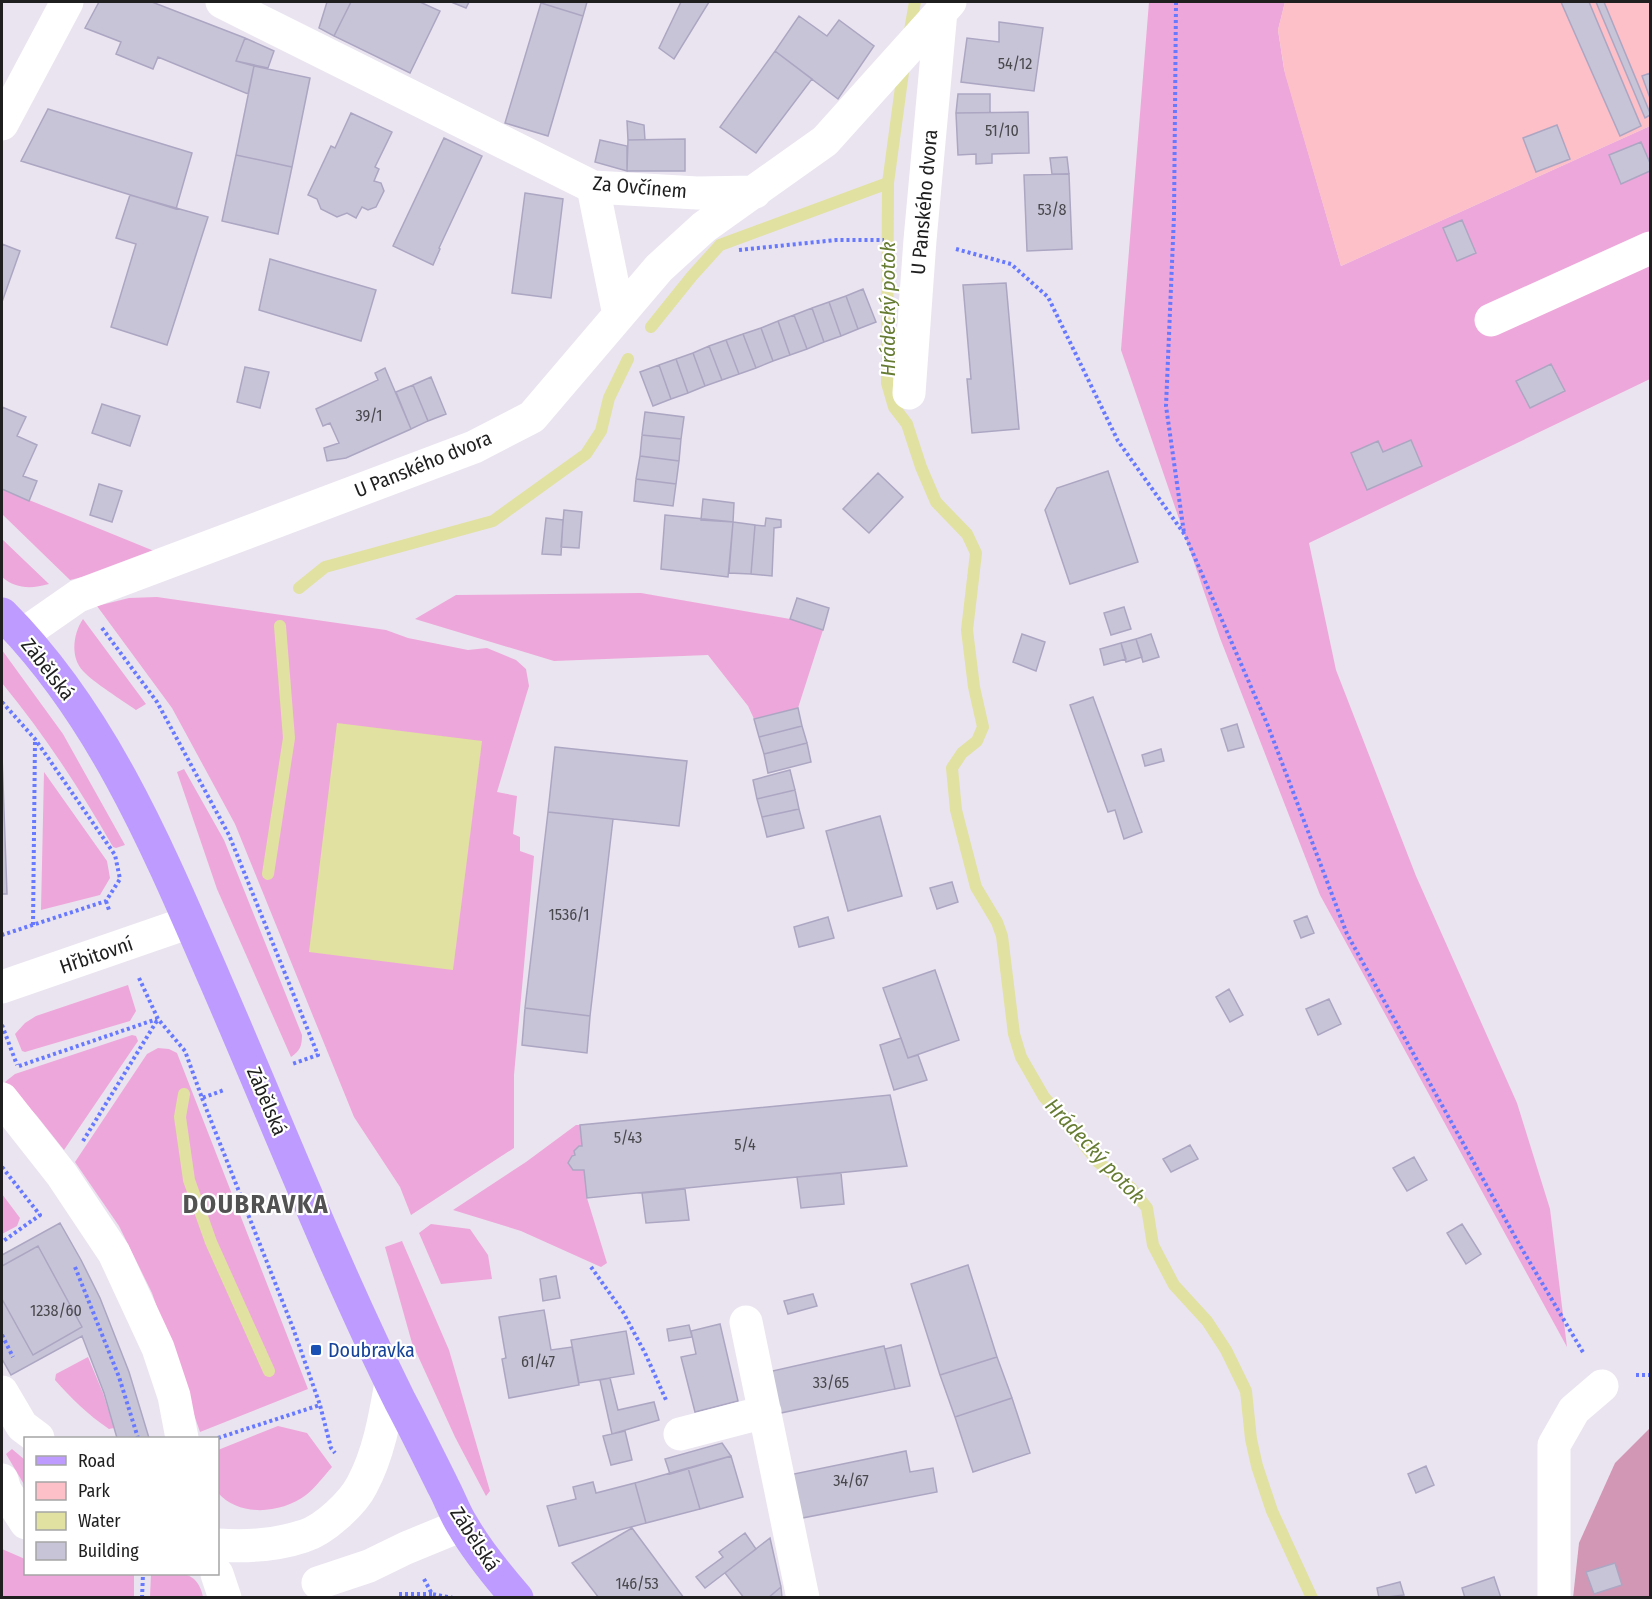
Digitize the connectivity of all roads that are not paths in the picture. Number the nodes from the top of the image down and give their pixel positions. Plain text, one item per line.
1 (67, 2) edge
2 (222, 2) edge
3 (940, 13) edge
4 (2, 124) edge
5 (593, 187) junction
6 (755, 192) junction
7 (1650, 248) edge
8 (619, 315) junction
9 (1491, 320) dead end
10 (909, 393) dead end
11 (12, 624) edge
12 (190, 922) junction
13 (2, 987) edge
14 (6, 1085) edge
15 (746, 1322) dead end
16 (391, 1383) junction
17 (1602, 1386) road end
18 (2, 1392) edge
19 (765, 1412) junction
20 (680, 1434) road end
21 (37, 1437) edge
22 (182, 1437) edge
23 (2, 1480) edge
24 (24, 1520) edge
25 (462, 1525) junction
26 (219, 1530) edge
27 (233, 1546) edge
28 (217, 1575) edge
29 (318, 1582) dead end
30 (225, 1598) edge
31 (517, 1598) edge
32 (803, 1598) edge
33 (1554, 1598) edge

1 - 4 street
2 - 5 street, Za Ovčínem
3 - 6 street
3 - 10 street, U Panského dvora
5 - 6 street, Za Ovčínem
5 - 8 street
6 - 8 street, U Panského dvora
7 - 9 street
8 - 11 street, U Panského dvora
11 - 12 main road, Zábělská
12 - 13 street, Hřbitovní
12 - 16 main road, Zábělská
14 - 22 street
15 - 19 street
16 - 25 main road, Zábělská
16 - 27 street
17 - 33 street
18 - 21 street
19 - 20 street
19 - 32 street
23 - 24 street
25 - 29 street
25 - 31 main road, Zábělská
26 - 27 street
28 - 30 street

